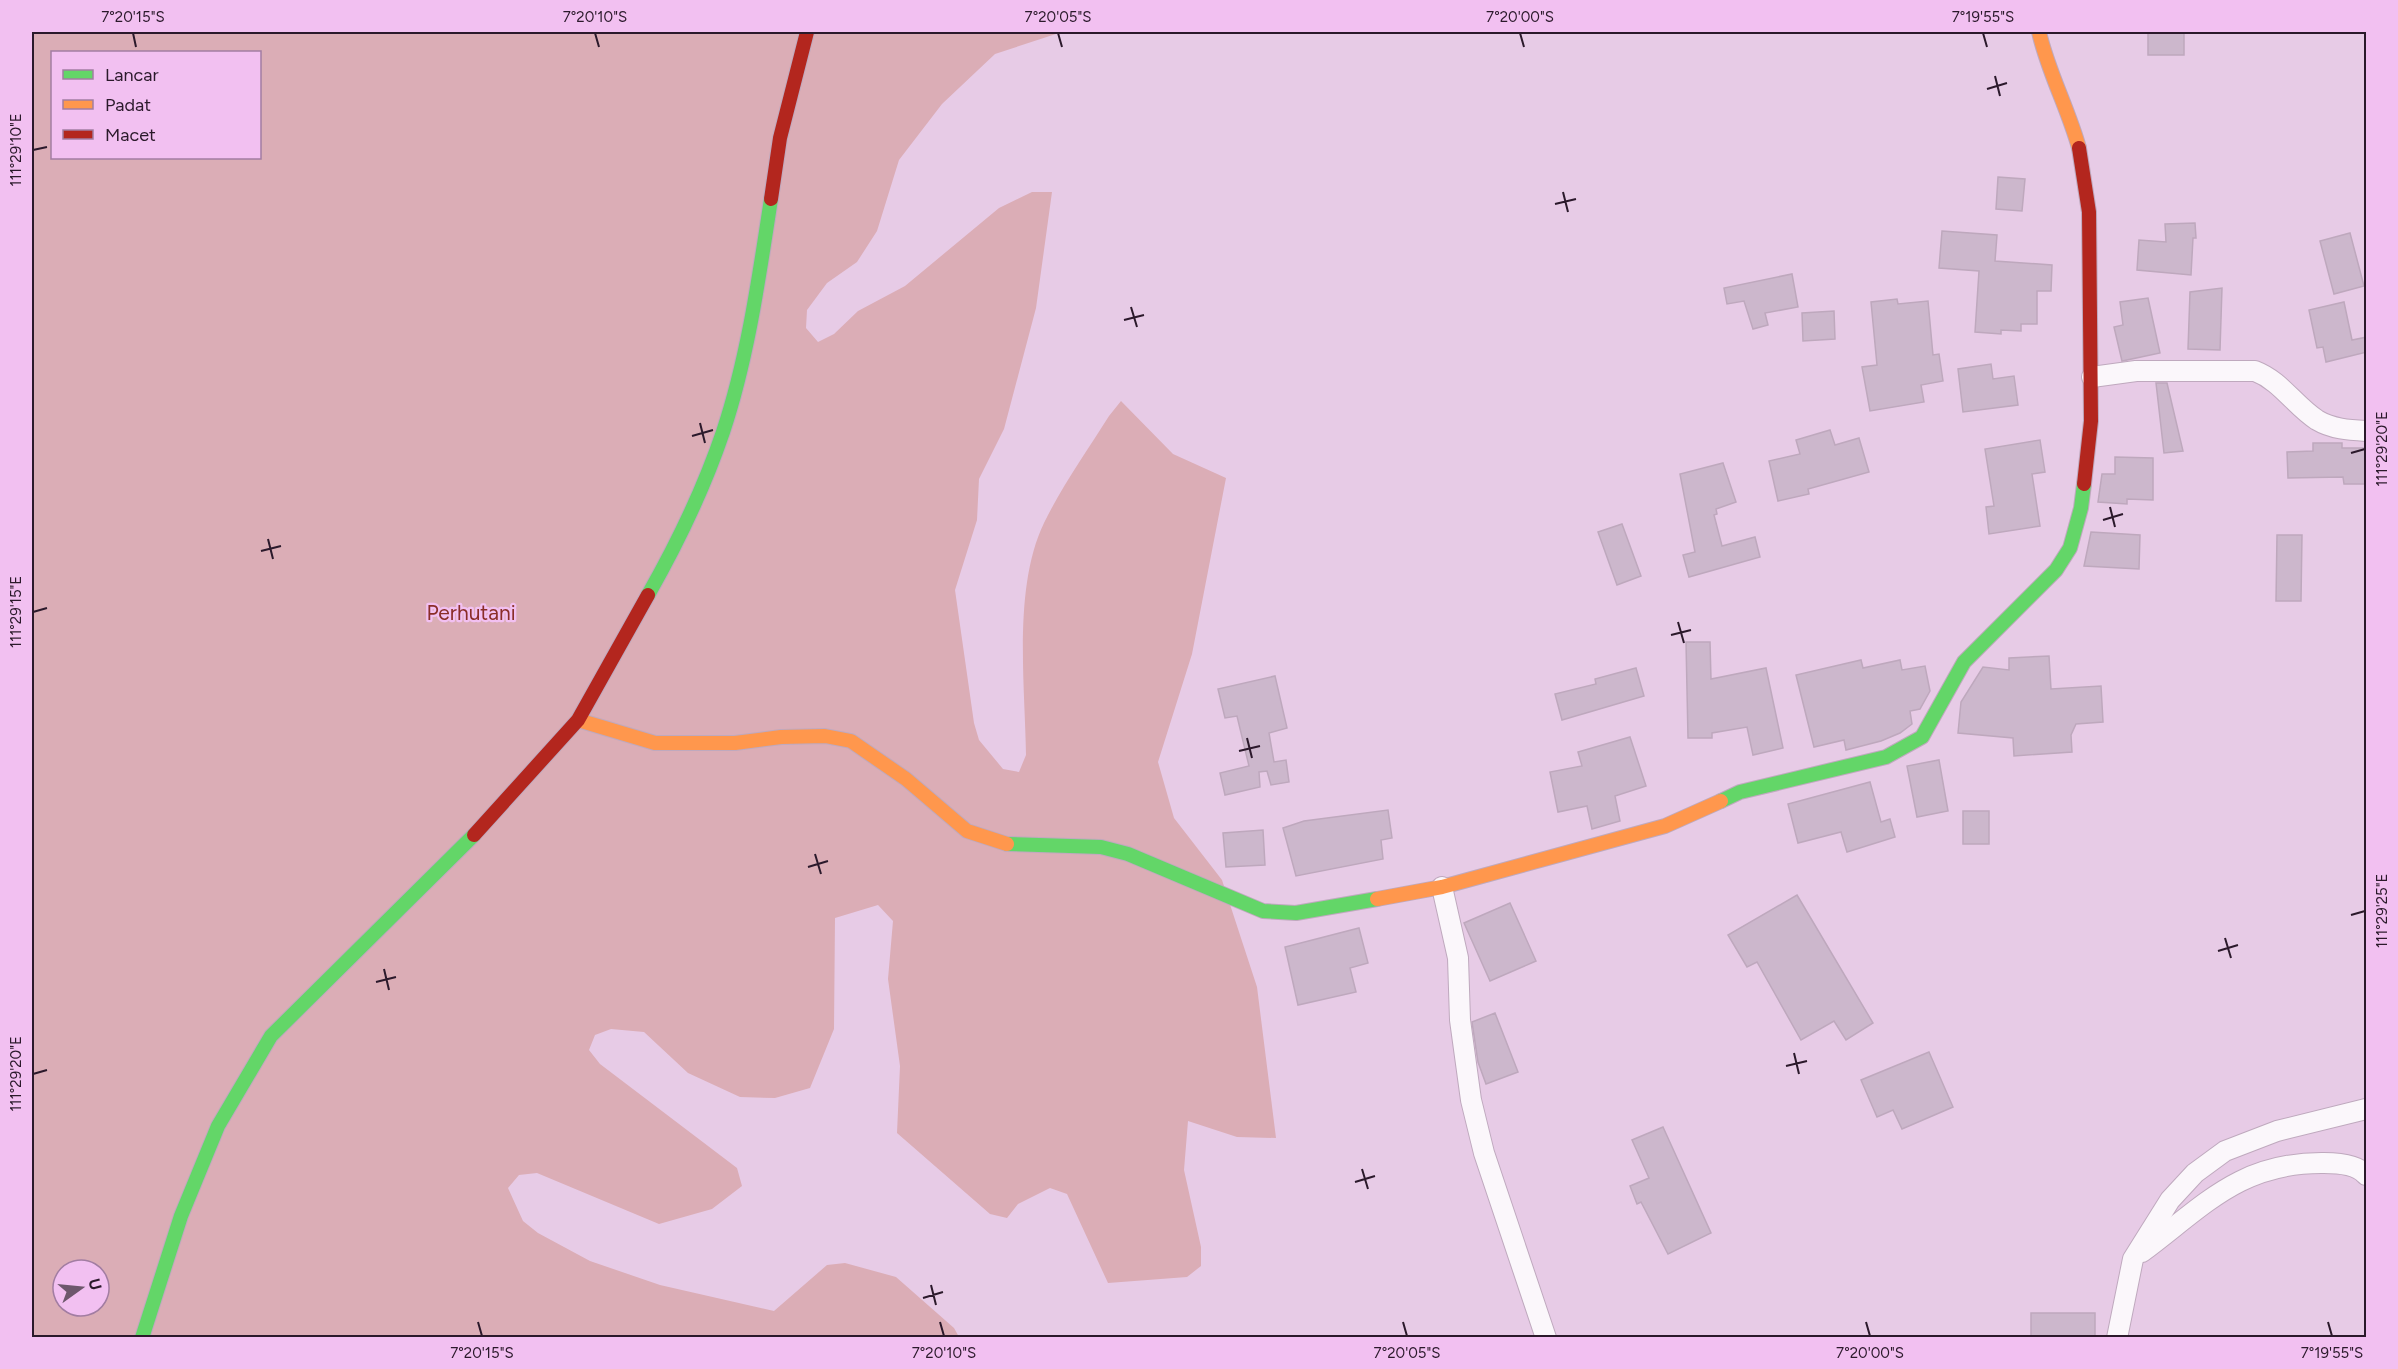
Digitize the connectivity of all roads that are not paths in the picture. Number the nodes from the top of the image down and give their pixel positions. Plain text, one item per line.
1 (807, 32) edge
2 (2039, 32) edge
3 (2092, 377) junction
4 (2367, 431) edge
5 (578, 720) junction
6 (1442, 887) junction
7 (2367, 1109) edge
8 (2367, 1175) edge
9 (2133, 1258) junction
10 (142, 1338) edge
11 (1546, 1338) edge
12 (2117, 1338) edge

1 - 5 street
2 - 3 street
3 - 4 street
3 - 6 street
5 - 6 street
5 - 10 street
6 - 11 street
7 - 9 street
8 - 9 street
9 - 12 street

